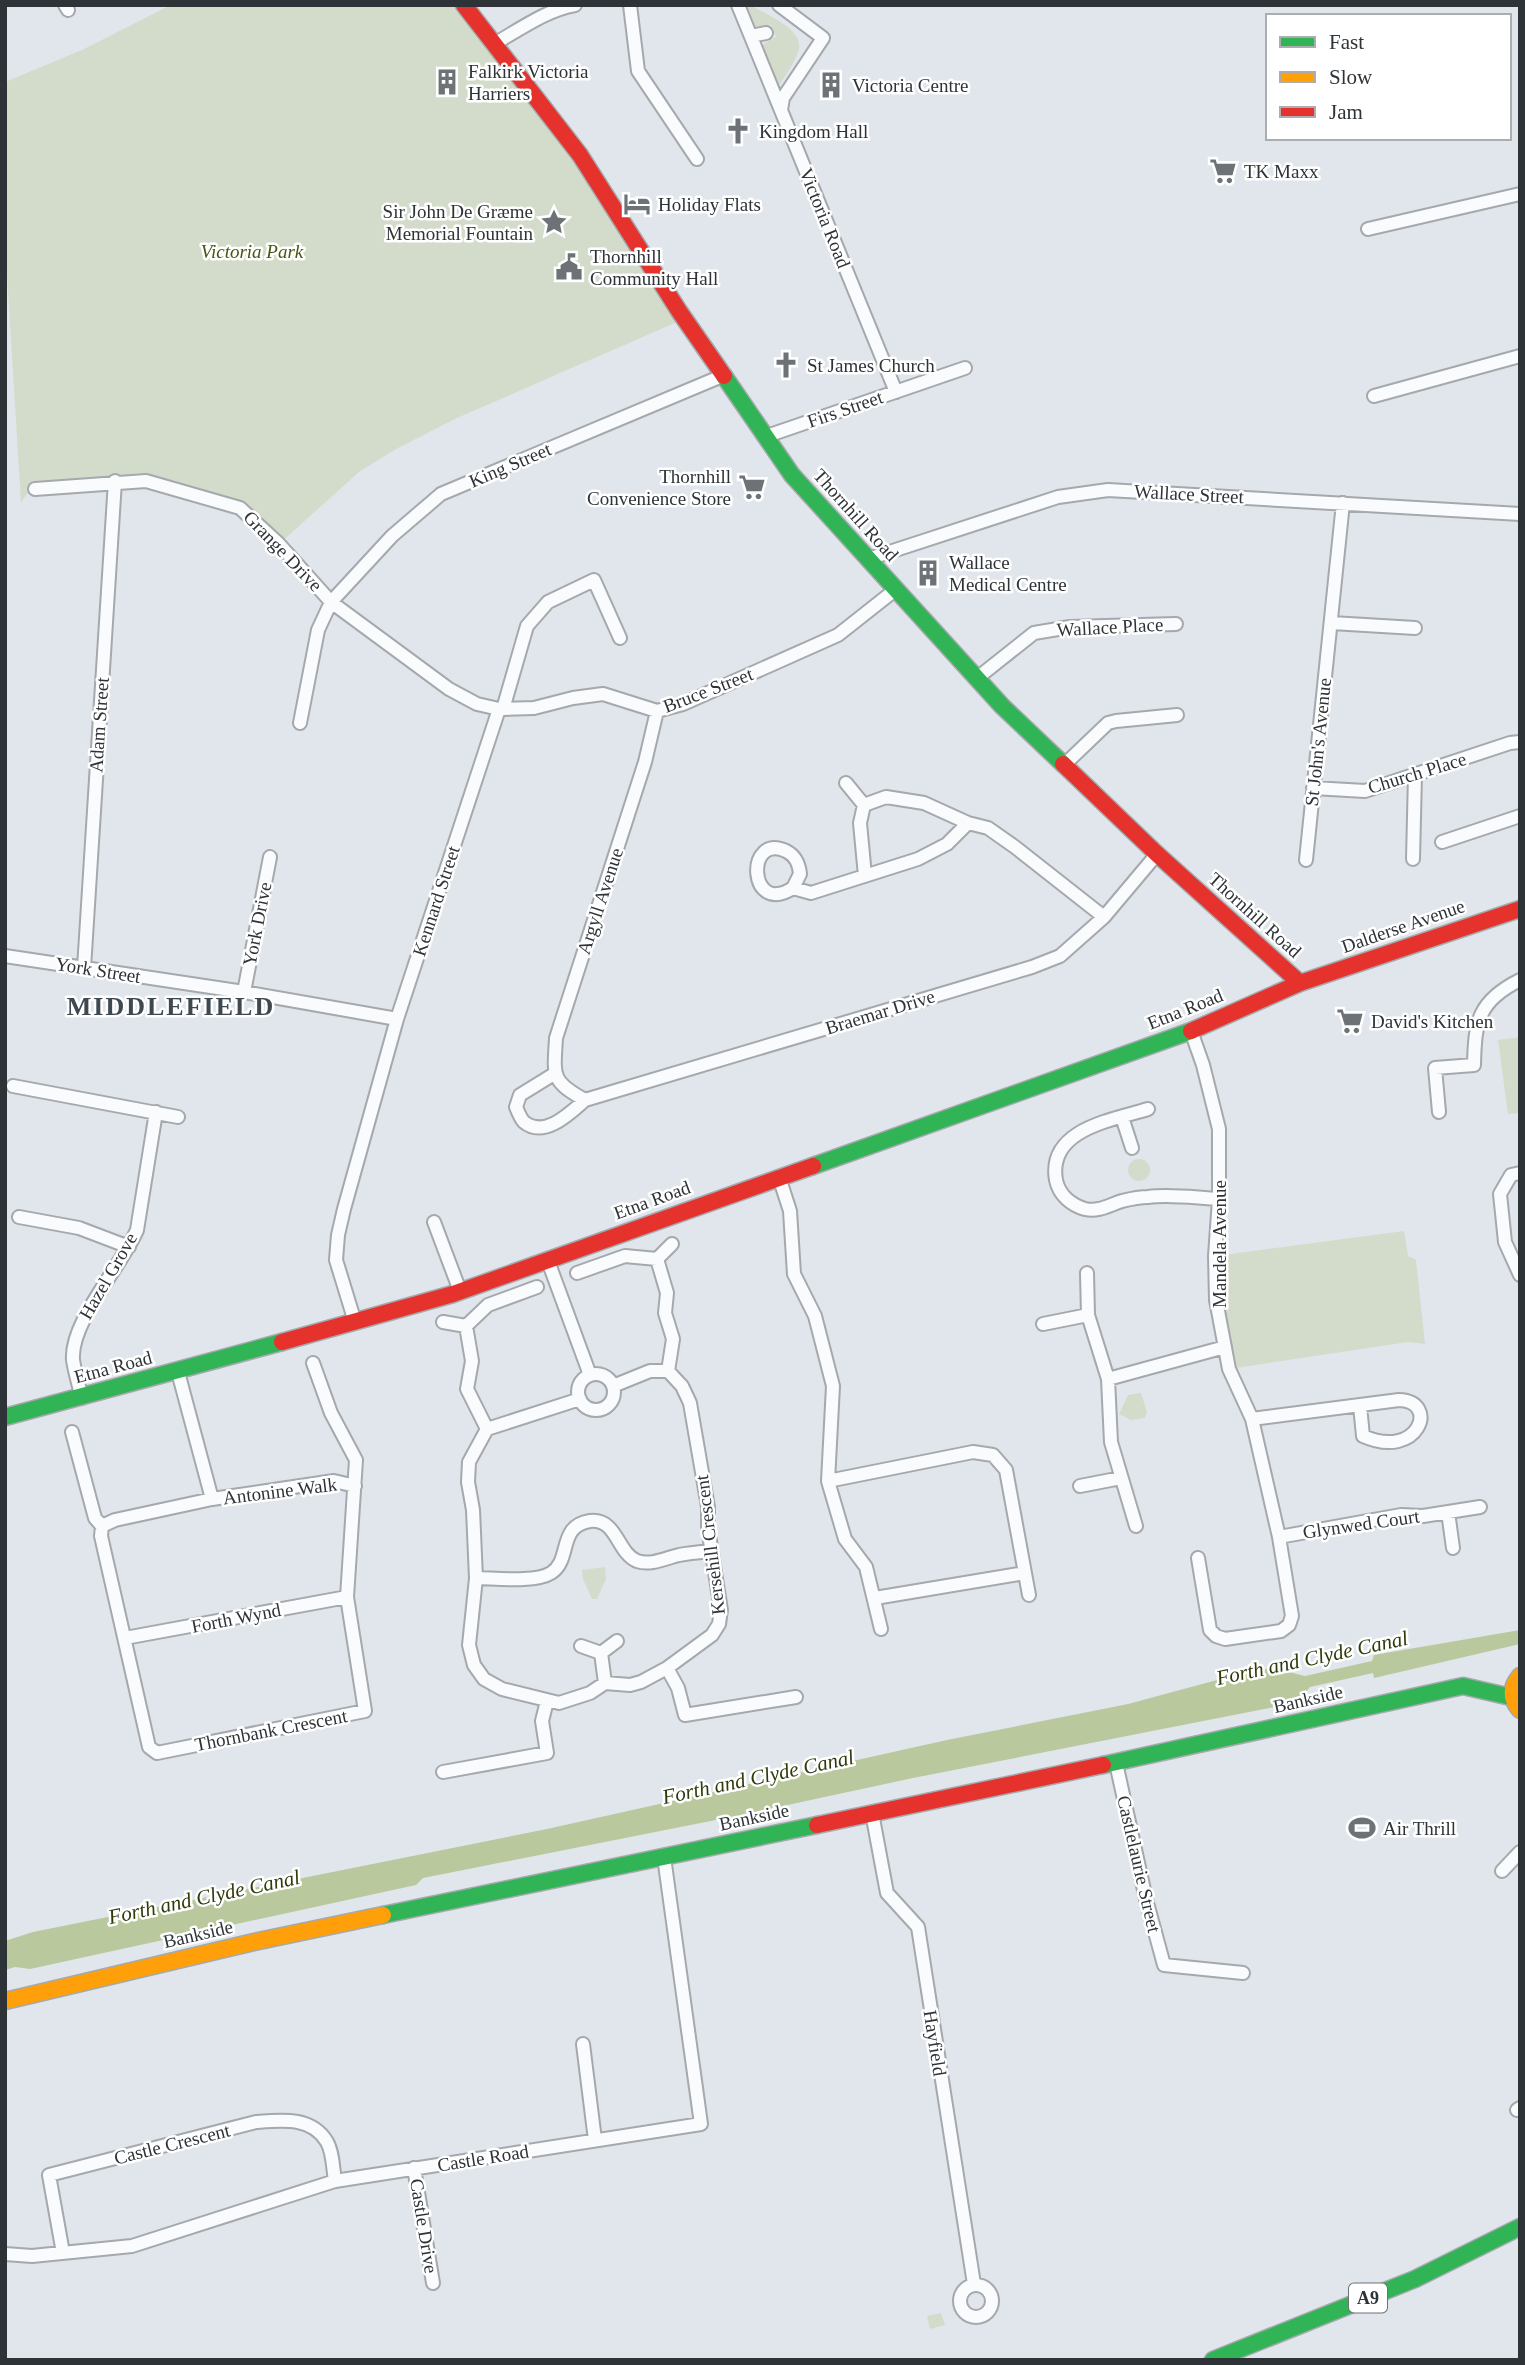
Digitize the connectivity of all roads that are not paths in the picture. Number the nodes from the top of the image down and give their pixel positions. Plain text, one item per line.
1 (464, 5) edge
2 (575, 5) edge
3 (630, 5) edge
4 (738, 5) edge
5 (779, 5) edge
6 (766, 33) dead end
7 (751, 36) junction
8 (494, 44) junction
9 (781, 110) junction
10 (697, 159) dead end
11 (1520, 194) edge
12 (1368, 229) dead end
13 (1520, 356) edge
14 (965, 368) dead end
15 (722, 376) junction
16 (896, 392) junction
17 (1374, 396) dead end
18 (764, 437) junction
19 (114, 481) junction
20 (35, 489) dead end
21 (1343, 503) junction
22 (1520, 514) edge
23 (868, 559) junction
24 (895, 590) junction
25 (331, 602) junction
26 (1332, 623) junction
27 (1176, 624) dead end
28 (1415, 628) dead end
29 (620, 638) dead end
30 (976, 679) junction
31 (501, 709) junction
32 (657, 711) junction
33 (1177, 715) dead end
34 (300, 723) dead end
35 (1520, 742) edge
36 (1064, 765) junction
37 (1415, 775) junction
38 (846, 783) dead end
39 (1313, 788) junction
40 (864, 805) junction
41 (1520, 816) edge
42 (968, 823) junction
43 (1442, 842) dead end
44 (1157, 854) junction
45 (270, 857) dead end
46 (1413, 859) dead end
47 (1306, 860) dead end
48 (866, 876) junction
49 (793, 888) dead end
50 (1520, 909) edge
51 (1104, 917) junction
52 (5, 956) edge
53 (84, 968) junction
54 (1520, 980) edge
55 (1300, 984) junction
56 (244, 992) junction
57 (397, 1019) junction
58 (1191, 1031) junction
59 (554, 1074) junction
60 (13, 1086) dead end
61 (585, 1100) junction
62 (1148, 1109) dead end
63 (156, 1112) junction
64 (1439, 1112) dead end
65 (177, 1116) dead end
66 (1122, 1117) junction
67 (1132, 1148) dead end
68 (1520, 1173) edge
69 (779, 1177) junction
70 (1219, 1199) junction
71 (19, 1217) dead end
72 (434, 1222) dead end
73 (672, 1244) dead end
74 (129, 1247) junction
75 (657, 1259) junction
76 (548, 1261) junction
77 (577, 1273) dead end
78 (1087, 1273) dead end
79 (1520, 1275) edge
80 (537, 1287) dead end
81 (460, 1291) junction
82 (1088, 1315) junction
83 (355, 1322) junction
84 (443, 1322) dead end
85 (1043, 1324) dead end
86 (466, 1326) junction
87 (1225, 1347) junction
88 (313, 1363) dead end
89 (178, 1371) junction
90 (668, 1371) junction
91 (590, 1376) junction
92 (1108, 1380) junction
93 (613, 1386) junction
94 (82, 1398) junction
95 (580, 1399) junction
96 (1360, 1406) junction
97 (5, 1417) edge
98 (1252, 1419) junction
99 (487, 1429) junction
100 (72, 1432) dead end
101 (1121, 1478) junction
102 (828, 1481) junction
103 (355, 1486) junction
104 (1080, 1486) dead end
105 (212, 1500) junction
106 (1480, 1507) dead end
107 (1448, 1512) junction
108 (102, 1526) junction
109 (1136, 1526) dead end
110 (1279, 1537) junction
111 (1453, 1548) dead end
112 (711, 1551) junction
113 (1198, 1558) dead end
114 (1025, 1573) junction
115 (476, 1578) junction
116 (1029, 1595) dead end
117 (347, 1597) junction
118 (875, 1598) junction
119 (881, 1629) dead end
120 (125, 1638) junction
121 (617, 1641) dead end
122 (581, 1646) dead end
123 (601, 1653) junction
124 (667, 1668) junction
125 (1520, 1676) edge
126 (606, 1683) junction
127 (796, 1697) dead end
128 (547, 1701) junction
129 (1515, 1703) edge
130 (1116, 1763) junction
131 (443, 1772) dead end
132 (872, 1813) junction
133 (1520, 1852) edge
134 (664, 1857) junction
135 (1502, 1871) dead end
136 (1243, 1973) dead end
137 (5, 2001) edge
138 (583, 2044) dead end
139 (595, 2140) junction
140 (414, 2168) junction
141 (335, 2181) junction
142 (1520, 2227) edge
143 (63, 2253) junction
144 (5, 2254) edge
145 (433, 2283) dead end
146 (974, 2284) dead end
147 (1213, 2360) edge

1 - 8 street, Thornhill Road
2 - 8 street
3 - 10 street
4 - 7 street, Victoria Road
5 - 9 street
6 - 7 street
7 - 9 street, Victoria Road
8 - 15 street, Thornhill Road
9 - 16 street, Victoria Road
11 - 12 street
13 - 17 street
14 - 16 street, Firs Street
15 - 18 street, Thornhill Road
15 - 25 street, King Street
16 - 18 street, Firs Street
18 - 23 street, Thornhill Road
19 - 20 street, Grange Drive
19 - 25 street, Grange Drive
19 - 53 street, Adam Street
21 - 22 street, Wallace Street
21 - 23 street, Wallace Street
21 - 26 street, St John's Avenue
23 - 24 street, Thornhill Road
24 - 30 street, Thornhill Road
24 - 32 street, Bruce Street
25 - 31 street, Grange Drive
25 - 34 street, King Street
26 - 28 street
26 - 39 street, St John's Avenue
27 - 30 street, Wallace Place
29 - 31 street, Kennard Street
30 - 36 street, Thornhill Road
31 - 32 street, Bruce Street
31 - 57 street, Kennard Street
32 - 59 street, Argyll Avenue
33 - 36 street
35 - 37 street, Church Place
36 - 44 street, Thornhill Road
37 - 39 street, Church Place
37 - 46 street
38 - 40 street
39 - 47 street, St John's Avenue
40 - 42 street
40 - 48 street
41 - 43 street
42 - 48 street
42 - 51 street
44 - 51 street, Braemar Drive
44 - 55 street, Thornhill Road
45 - 56 street, York Drive
48 - 49 street
50 - 55 street, Dalderse Avenue
51 - 61 street, Braemar Drive
52 - 53 street, York Street
53 - 56 street, York Street
54 - 64 street
55 - 58 street, Etna Road
56 - 57 street, York Street
57 - 83 street, Kennard Street
58 - 69 street, Etna Road
58 - 70 street, Mandela Avenue
59 - 61 street
59 - 61 street
60 - 63 street
62 - 66 street
63 - 65 street
63 - 74 street, Hazel Grove
66 - 67 street
66 - 70 street
68 - 79 street
69 - 76 street, Etna Road
69 - 102 street
70 - 87 street, Mandela Avenue
71 - 74 street
72 - 81 street
73 - 75 street
74 - 94 street, Hazel Grove
75 - 77 street
75 - 90 street
76 - 81 street, Etna Road
76 - 91 street
78 - 82 street
80 - 86 street
81 - 83 street, Etna Road
82 - 85 street
82 - 92 street
83 - 89 street, Etna Road
84 - 86 street
86 - 99 street
87 - 92 street
87 - 98 street, Mandela Avenue
88 - 103 street
89 - 94 street, Etna Road
89 - 105 street, Antonine Walk
90 - 93 street
90 - 112 street, Kersehill Crescent
91 - 93 street
91 - 95 street
92 - 101 street
93 - 95 street
94 - 97 street, Etna Road
95 - 99 street
96 - 96 street
96 - 98 street
98 - 110 street, Mandela Avenue
99 - 115 street, Kersehill Crescent
100 - 108 street
101 - 104 street
101 - 109 street
102 - 114 street
102 - 118 street
103 - 105 street, Antonine Walk
103 - 117 street
105 - 108 street
106 - 107 street, Glynwed Court
107 - 110 street, Glynwed Court
107 - 111 street
108 - 120 street
110 - 113 street, Glynwed Court
112 - 115 street
112 - 124 street, Kersehill Crescent
114 - 116 street
114 - 118 street
115 - 128 street, Kersehill Crescent
117 - 120 street, Forth Wynd
117 - 120 street, Thornbank Crescent
118 - 119 street
121 - 123 street
122 - 123 street
123 - 126 street
124 - 126 street, Kersehill Crescent
124 - 127 street
125 - 129 street
126 - 128 street, Kersehill Crescent
128 - 131 street
129 - 130 street, Bankside
130 - 132 street, Bankside
130 - 136 street, Castlelaurie Street
132 - 134 street, Bankside
132 - 146 street, Hayfield
133 - 135 street
134 - 137 street, Bankside
134 - 139 street, Castle Road
138 - 139 street
139 - 140 street, Castle Road
140 - 141 street, Castle Road
140 - 145 street, Castle Drive
141 - 143 street, Castle Road
141 - 143 street, Castle Crescent
142 - 147 street, A9
143 - 144 street, Castle Road

